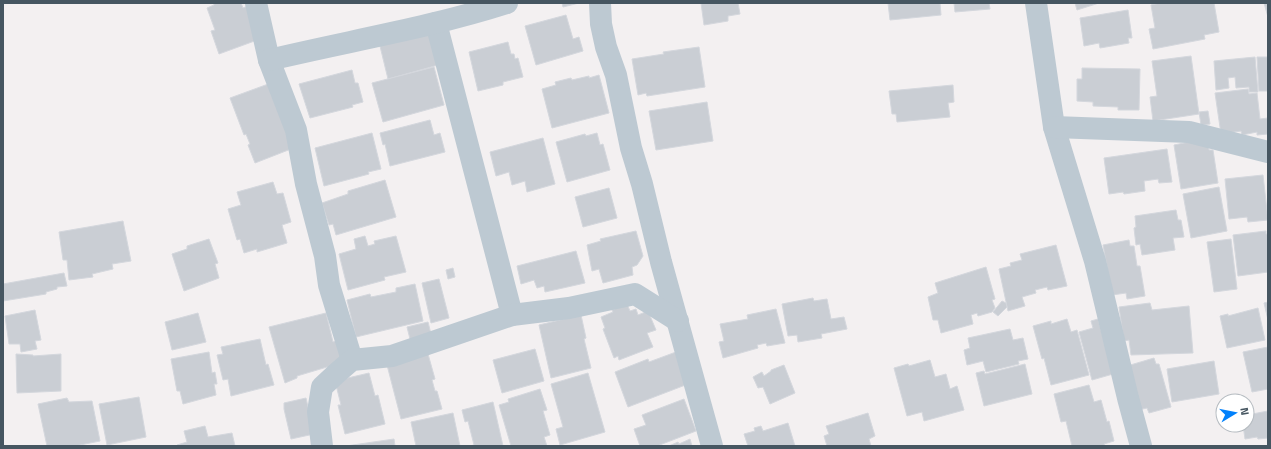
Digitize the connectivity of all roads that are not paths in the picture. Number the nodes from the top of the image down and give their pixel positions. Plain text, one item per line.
1 (256, 3) edge
2 (507, 3) edge
3 (600, 3) edge
4 (1036, 3) edge
5 (436, 23) junction
6 (269, 60) junction
7 (1054, 127) junction
8 (1268, 152) edge
9 (512, 315) junction
10 (678, 321) junction
11 (352, 360) junction
12 (322, 446) edge
13 (712, 446) edge
14 (1141, 446) edge

1 - 6 street
2 - 5 street
3 - 10 street
4 - 7 street
5 - 6 street
5 - 9 street
6 - 11 street
7 - 8 street
7 - 14 street
9 - 10 street
9 - 11 street
10 - 13 street
11 - 12 street

